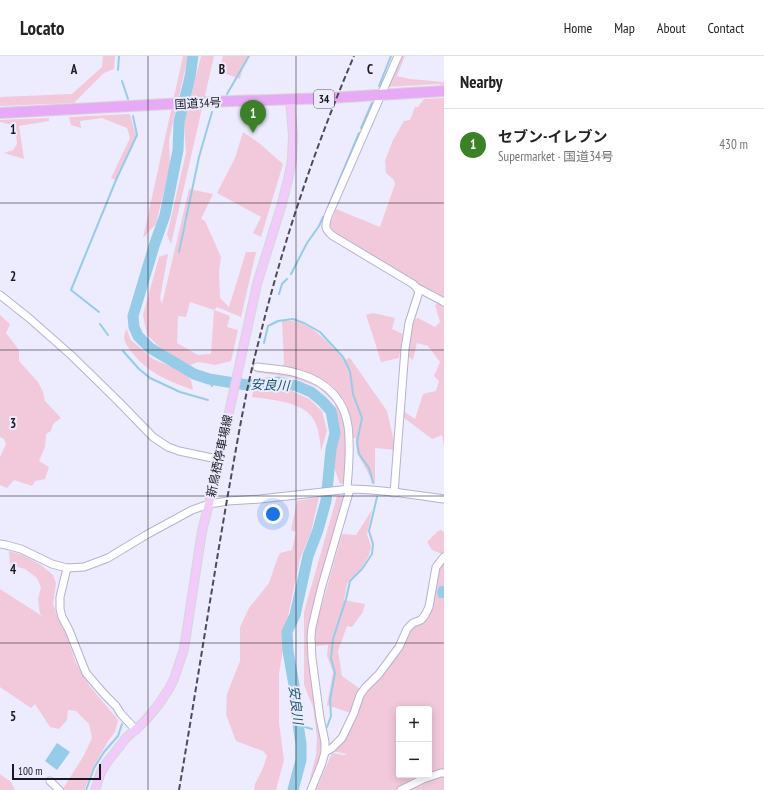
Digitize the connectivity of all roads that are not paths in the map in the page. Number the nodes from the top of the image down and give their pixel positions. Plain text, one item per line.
1 (398, 56) edge
2 (444, 91) edge
3 (382, 95) junction
4 (290, 99) junction
5 (0, 113) edge
6 (416, 287) junction
7 (0, 295) edge
8 (444, 302) edge
9 (257, 367) dead end
10 (217, 460) junction
11 (349, 489) junction
12 (394, 493) junction
13 (444, 499) edge
14 (209, 504) junction
15 (0, 544) edge
16 (444, 557) edge
17 (67, 568) junction
18 (136, 730) junction
19 (325, 752) junction
20 (444, 773) edge
21 (50, 781) dead end
22 (59, 790) edge
23 (95, 790) edge
24 (311, 790) edge
25 (401, 790) edge

1 - 3 street
2 - 3 highway, 国道34号 / 34
3 - 4 highway, 国道34号 / 34
3 - 6 street
4 - 5 highway, 国道34号 / 34
4 - 10 main road, 新鳥栖停車場線
6 - 8 street
6 - 12 street
7 - 10 street
9 - 11 street
10 - 14 main road, 新鳥栖停車場線
11 - 12 street
11 - 14 street
11 - 19 street
12 - 13 street
14 - 17 street
14 - 18 main road, 新鳥栖停車場線
15 - 17 street
16 - 19 street
17 - 18 street
18 - 23 main road, 新鳥栖停車場線
19 - 24 street
20 - 25 street
21 - 22 street

